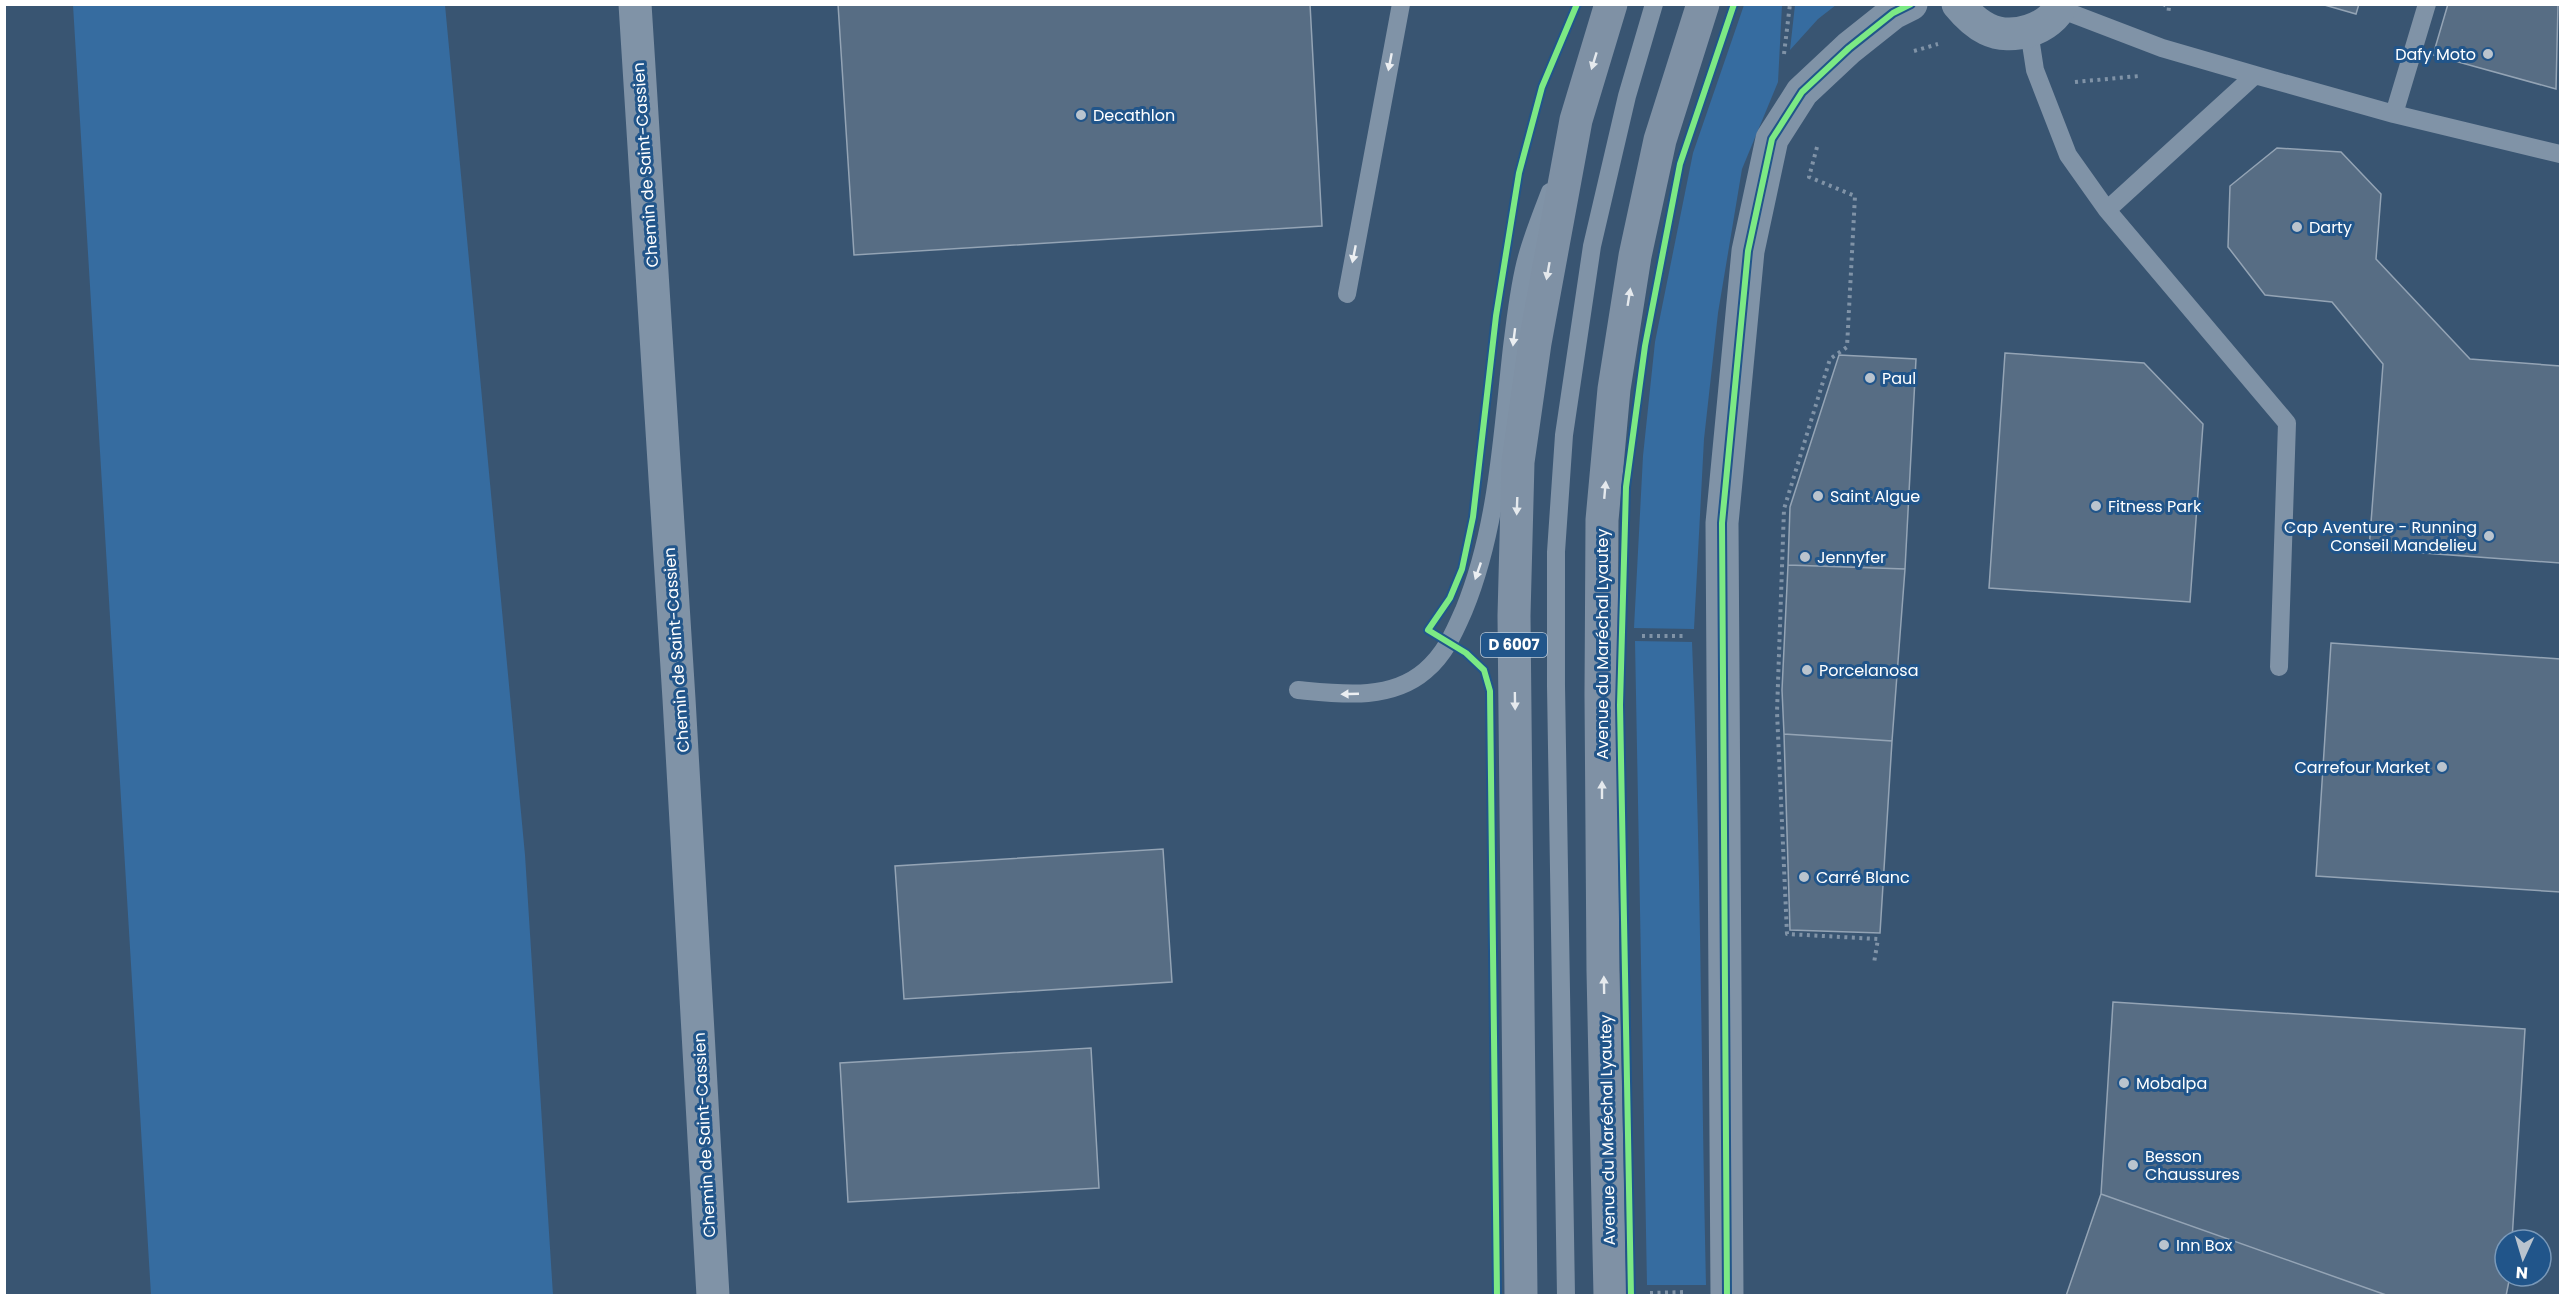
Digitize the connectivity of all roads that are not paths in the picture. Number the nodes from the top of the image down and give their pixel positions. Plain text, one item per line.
1 (635, 4) edge
2 (1401, 4) edge
3 (1611, 4) edge
4 (1654, 4) edge
5 (1703, 4) edge
6 (1911, 4) edge
7 (1958, 4) edge
8 (2427, 4) edge
9 (2061, 7) edge
10 (2029, 31) junction
11 (2255, 75) junction
12 (2394, 114) junction
13 (1576, 120) junction
14 (2560, 154) edge
15 (2107, 210) junction
16 (1347, 294) dead end
17 (2279, 666) dead end
18 (1298, 690) dead end
19 (713, 1296) edge
20 (1521, 1296) edge
21 (1566, 1296) edge
22 (1610, 1296) edge
23 (1727, 1296) edge

1 - 19 street, Chemin de Saint-Cassien
2 -> 16 lane
3 -> 13 main road, D 6007
4 - 21 lane
22 -> 5 main road, Avenue du Maréchal Lyautey
6 - 23 street
7 - 10 street
8 - 12 lane
9 - 10 street
9 - 11 lane
10 - 15 lane
11 - 12 lane
11 - 15 lane
12 - 14 lane
13 -> 18 lane
13 -> 20 main road, D 6007
15 - 17 lane

